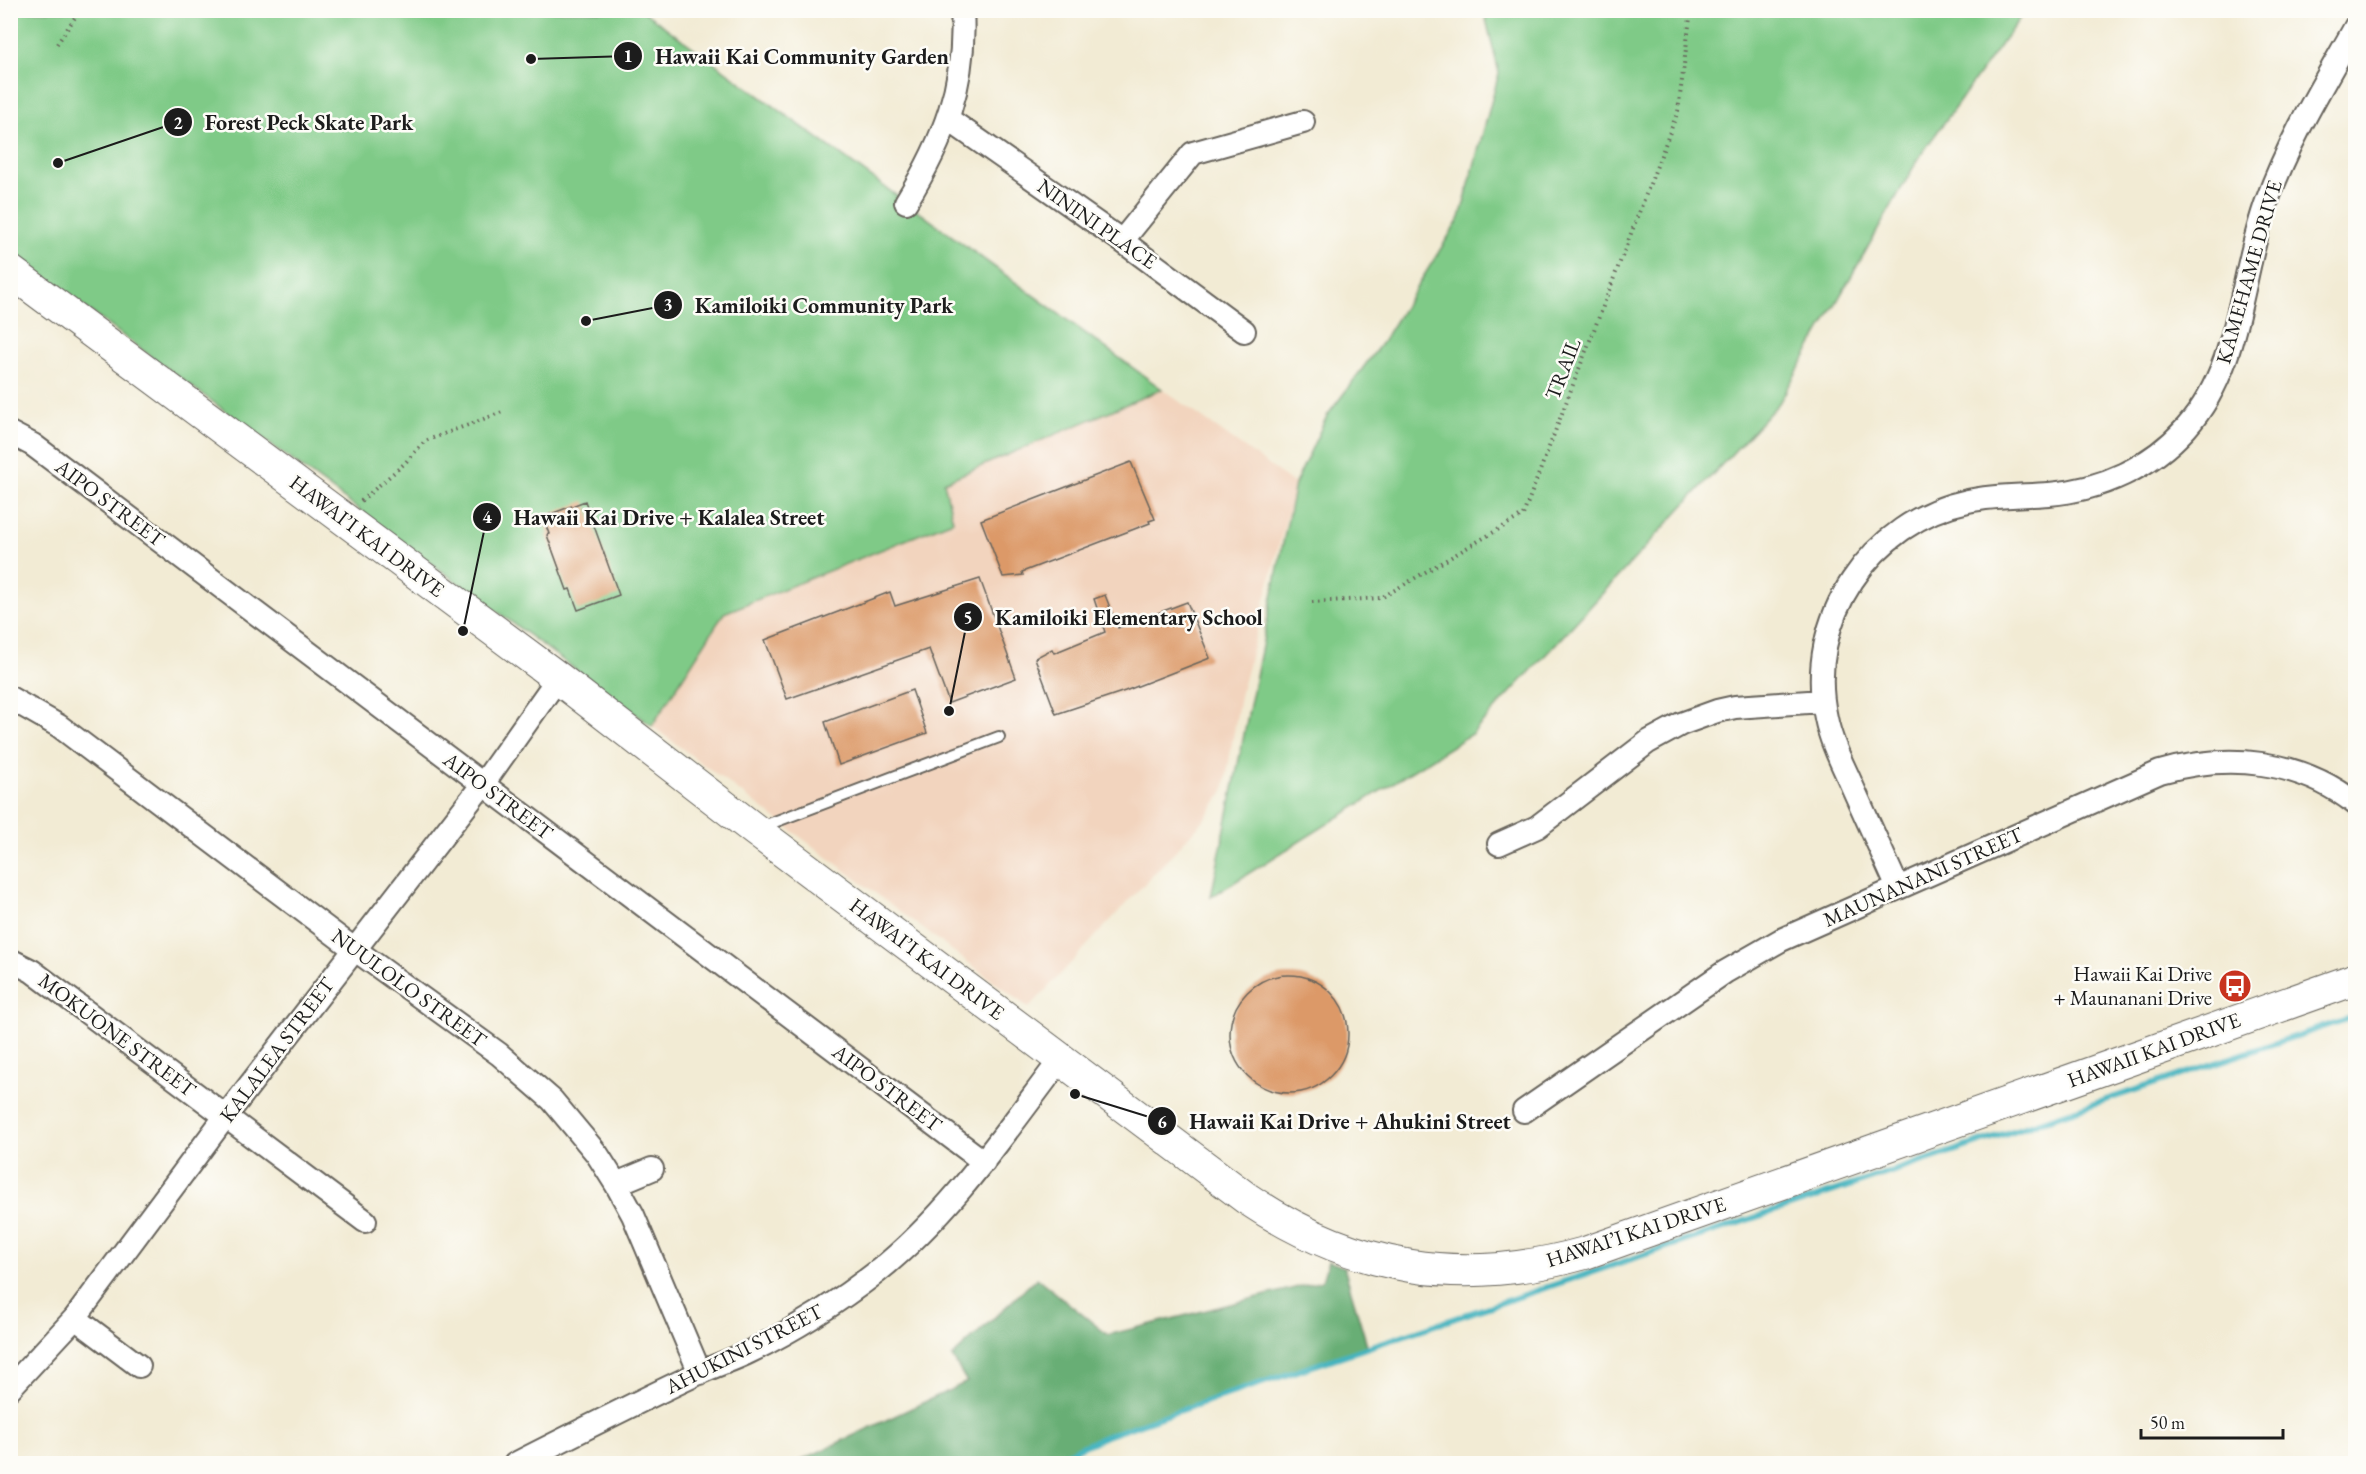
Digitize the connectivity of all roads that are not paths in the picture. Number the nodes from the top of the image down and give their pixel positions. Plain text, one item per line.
1 (962, 10) edge
2 (2355, 26) edge
3 (948, 119) junction
4 (1303, 122) dead end
5 (906, 202) dead end
6 (1122, 242) junction
7 (10, 271) edge
8 (1244, 331) dead end
9 (10, 432) edge
10 (558, 678) junction
11 (10, 698) edge
12 (1823, 701) junction
13 (999, 737) dead end
14 (483, 784) junction
15 (2354, 800) edge
16 (755, 830) junction
17 (1499, 844) dead end
18 (1898, 888) junction
19 (354, 949) junction
20 (10, 960) edge
21 (2355, 979) edge
22 (1061, 1059) junction
23 (1524, 1111) dead end
24 (225, 1116) junction
25 (1953, 1122) joint
26 (984, 1162) junction
27 (652, 1169) dead end
28 (616, 1184) junction
29 (365, 1221) dead end
30 (75, 1318) junction
31 (139, 1366) dead end
32 (700, 1373) junction
33 (10, 1388) edge
34 (515, 1464) edge

1 - 3 street
2 - 12 street, KAMEHAME DRIVE
3 - 5 street
3 - 6 street, NININI PLACE
4 - 6 street
6 - 8 street, NININI PLACE
7 - 10 main road, HAWAI’I KAI DRIVE
9 - 14 street, AIPO STREET
10 - 14 street, KALALEA STREET
10 - 16 main road, HAWAI’I KAI DRIVE
11 - 19 street, NUULOLO STREET
12 - 17 street
12 - 18 street, KAMEHAME DRIVE
13 - 16 lane
14 - 19 street, KALALEA STREET
14 - 26 street, AIPO STREET
15 - 18 street, MAUNANANI STREET
16 - 22 main road, HAWAI’I KAI DRIVE
18 - 23 street, MAUNANANI STREET
19 - 24 street, KALALEA STREET
19 - 28 street, NUULOLO STREET
20 - 24 street, MOKUONE STREET
21 - 25 main road, HAWAII KAI DRIVE
22 - 25 main road, HAWAI’I KAI DRIVE
22 - 26 street, AHUKINI STREET
24 - 29 street, MOKUONE STREET
24 - 30 street, KALALEA STREET
26 - 32 street, AHUKINI STREET
27 - 28 street
28 - 32 street, NUULOLO STREET
30 - 31 street
30 - 33 street, KALALEA STREET
32 - 34 street, AHUKINI STREET

